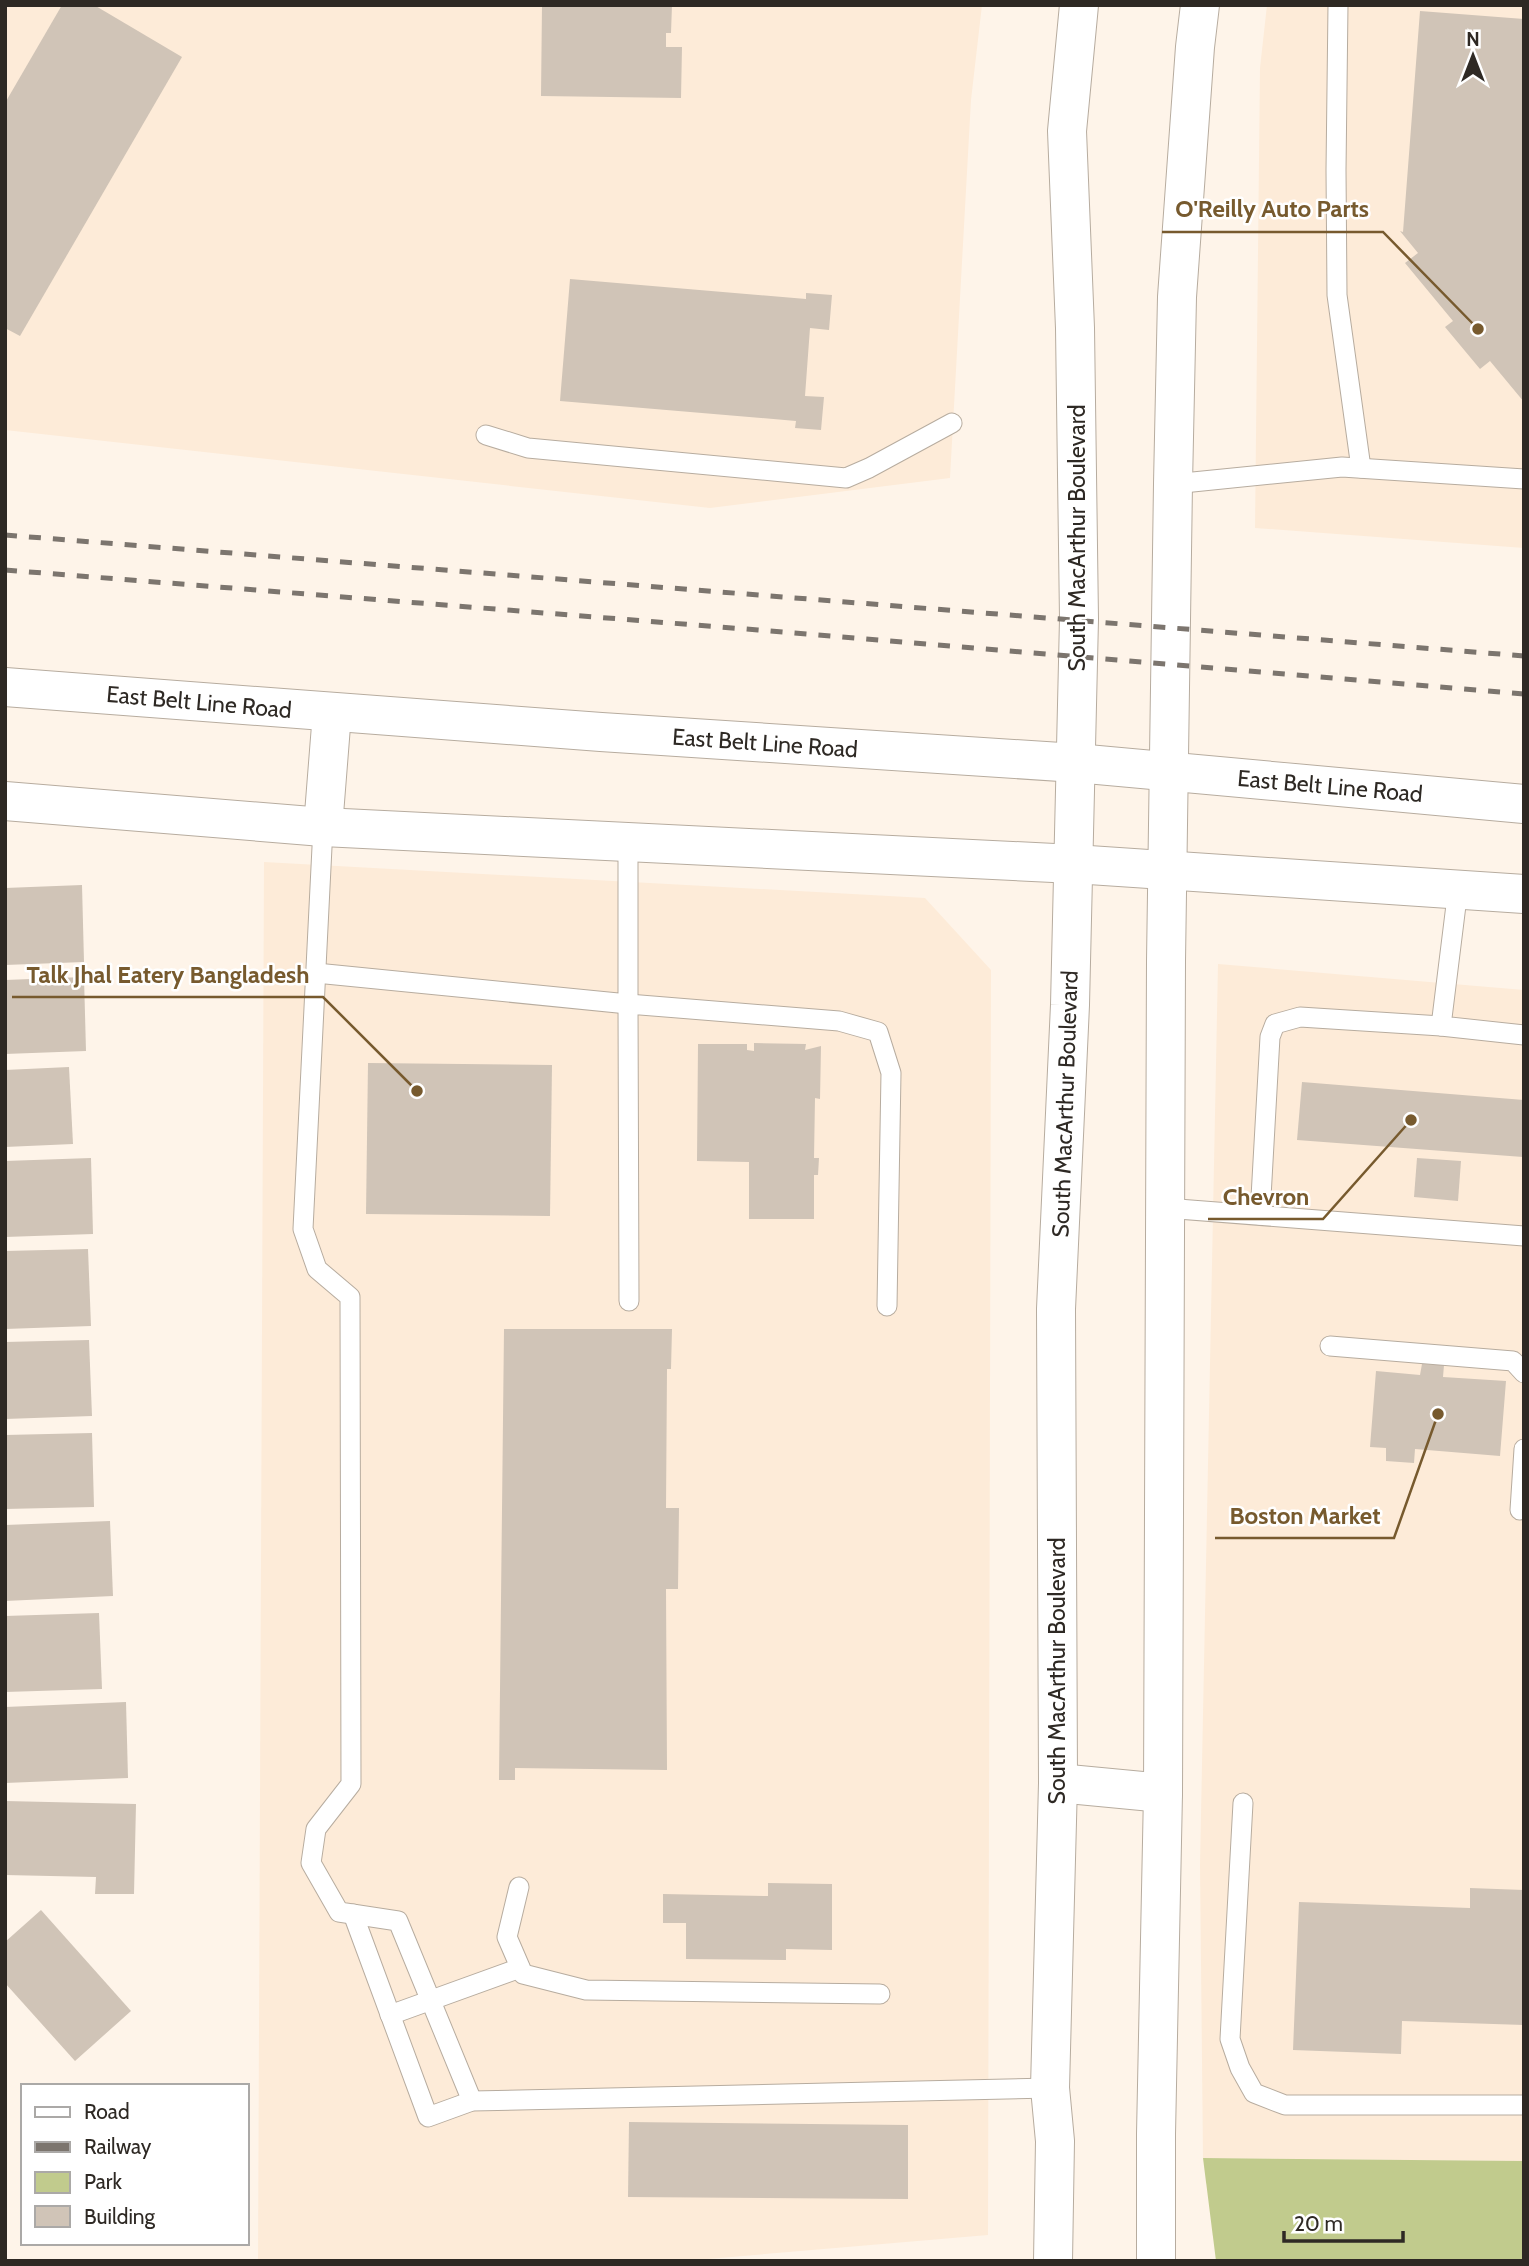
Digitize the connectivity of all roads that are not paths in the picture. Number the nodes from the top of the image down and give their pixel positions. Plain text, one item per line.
1 (1079, 5) edge
2 (1200, 5) edge
3 (1338, 5) edge
4 (952, 423) dead end
5 (486, 435) dead end
6 (1352, 468) junction
7 (1524, 479) edge
8 (1173, 484) junction
9 (5, 687) edge
10 (332, 713) junction
11 (1076, 763) junction
12 (1168, 772) junction
13 (5, 801) edge
14 (1524, 804) edge
15 (323, 827) junction
16 (628, 843) junction
17 (1074, 864) junction
18 (1167, 870) junction
19 (1458, 889) junction
20 (1524, 894) edge
21 (316, 974) junction
22 (628, 1004) junction
23 (1441, 1026) junction
24 (1524, 1035) edge
25 (1165, 1208) junction
26 (1261, 1215) junction
27 (1524, 1236) edge
28 (629, 1301) dead end
29 (887, 1306) dead end
30 (1330, 1346) dead end
31 (1524, 1373) edge
32 (1524, 1449) edge
33 (1520, 1510) dead end
34 (1058, 1783) junction
35 (1163, 1793) junction
36 (1243, 1803) dead end
37 (519, 1887) dead end
38 (352, 1914) junction
39 (520, 1968) junction
40 (880, 1994) dead end
41 (432, 2001) junction
42 (390, 2015) junction
43 (1050, 2088) junction
44 (472, 2101) junction
45 (1524, 2105) edge
46 (1053, 2261) edge
47 (1156, 2261) edge

1 - 11 main road, South MacArthur Boulevard
2 - 8 main road
3 - 6 lane
4 - 5 lane
6 - 7 lane
6 - 8 lane
8 - 12 main road
9 - 10 main road, East Belt Line Road
10 - 11 main road, East Belt Line Road
10 - 15 main road
11 - 12 main road, East Belt Line Road
11 - 17 main road, South MacArthur Boulevard
12 - 14 main road, East Belt Line Road
12 - 18 main road
13 - 15 main road
15 - 16 main road
15 - 21 lane
16 - 17 main road
16 - 22 lane
17 - 18 main road
17 - 34 main road, South MacArthur Boulevard
18 - 19 main road
18 - 25 main road
19 - 20 main road
19 - 23 lane
21 - 22 lane
21 - 38 lane
22 - 28 lane
22 - 29 lane
23 - 24 lane
23 - 26 lane
25 - 26 lane
25 - 35 main road
26 - 27 lane
30 - 31 lane
32 - 33 lane
34 - 35 main road
34 - 43 main road, South MacArthur Boulevard
35 - 47 main road
36 - 45 lane
37 - 39 lane
38 - 41 lane
38 - 42 lane
39 - 40 lane
39 - 41 lane
41 - 42 lane
41 - 44 lane
42 - 44 lane
43 - 44 lane
43 - 46 main road, South MacArthur Boulevard

